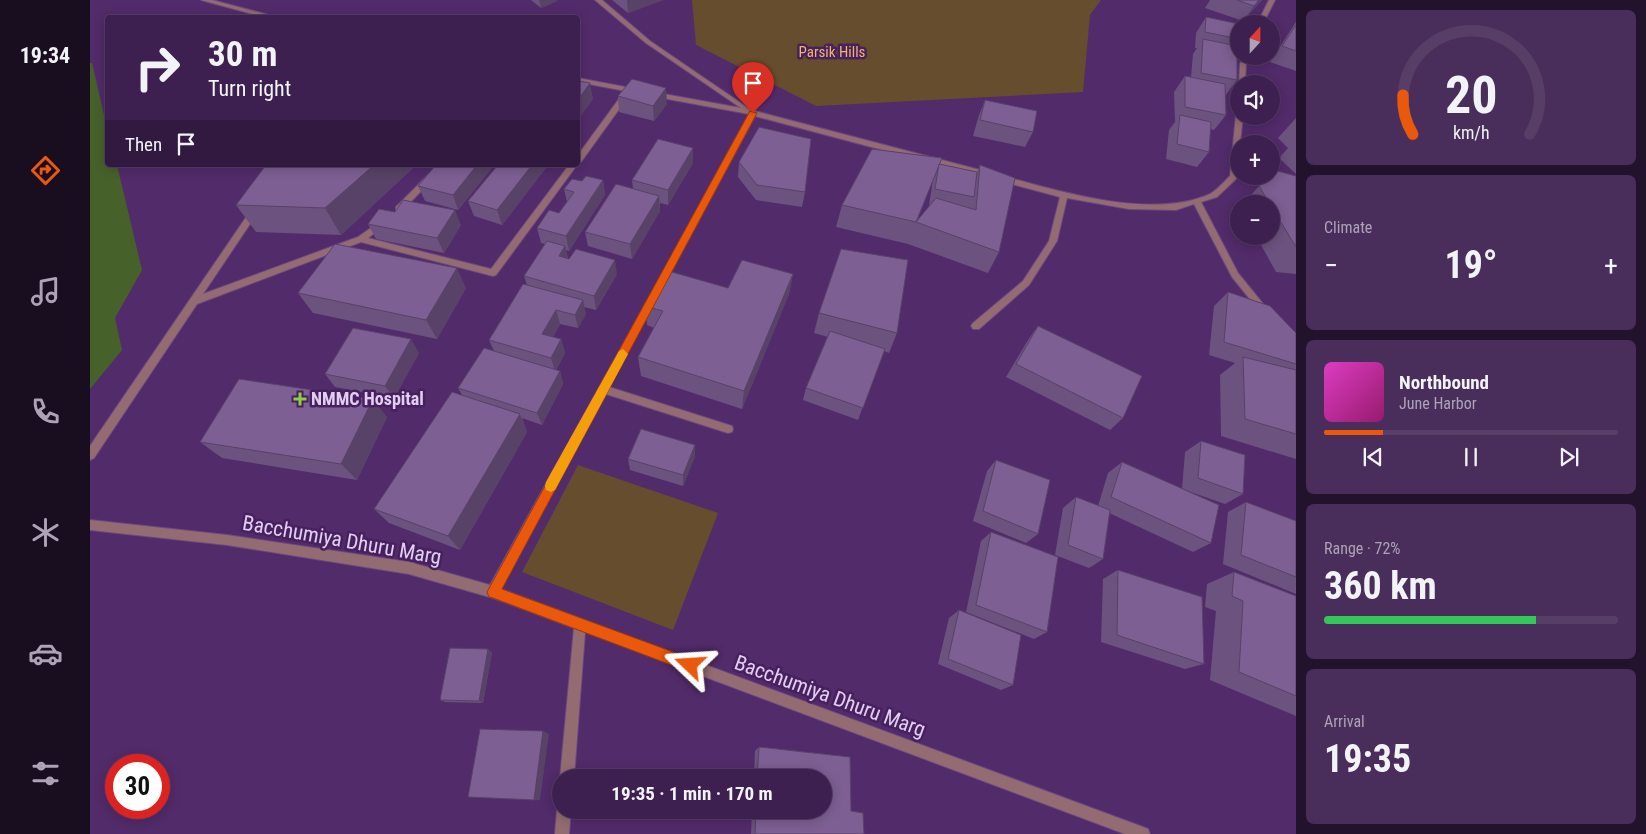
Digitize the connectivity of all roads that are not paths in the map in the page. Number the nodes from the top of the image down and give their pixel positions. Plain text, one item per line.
1 (204, 0) edge
2 (598, 0) edge
3 (1272, 0) edge
4 (265, 15) edge
5 (1264, 15) edge
6 (580, 80) edge
7 (630, 90) junction
8 (753, 113) junction
9 (1238, 125) edge
10 (580, 157) edge
11 (440, 167) edge
12 (572, 167) edge
13 (1064, 195) junction
14 (1196, 201) junction
15 (260, 204) edge
16 (361, 239) junction
17 (195, 301) junction
18 (1270, 318) edge
19 (976, 326) dead end
20 (603, 390) junction
21 (728, 429) dead end
22 (90, 455) edge
23 (90, 525) edge
24 (493, 592) junction
25 (580, 625) junction
26 (568, 769) edge
27 (563, 819) edge
28 (562, 834) edge
29 (1143, 834) edge

1 - 4 street
2 - 8 street
3 - 5 street
6 - 7 street
7 - 8 street
7 - 10 street
8 - 13 street
8 - 20 street
9 - 14 street
11 - 16 street
12 - 16 street
13 - 14 street
13 - 19 street
14 - 18 street
15 - 17 street
16 - 17 street
17 - 22 street
20 - 21 street
20 - 24 street
23 - 24 street, Bacchumiya Dhuru Marg
24 - 25 street, Bacchumiya Dhuru Marg
25 - 26 street
25 - 29 street, Bacchumiya Dhuru Marg
27 - 28 street

